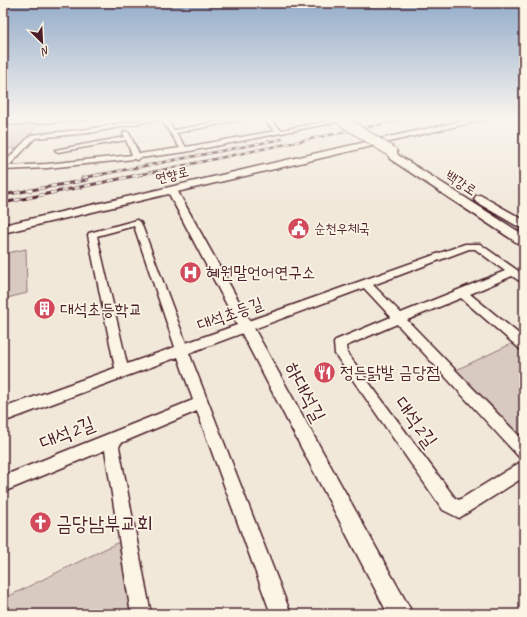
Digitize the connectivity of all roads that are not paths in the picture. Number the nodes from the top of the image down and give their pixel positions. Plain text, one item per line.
1 (23, 147) edge
2 (77, 147) edge
3 (132, 147) edge
4 (183, 147) edge
5 (201, 147) edge
6 (353, 147) edge
7 (384, 147) edge
8 (58, 150) dead end
9 (185, 150) junction
10 (392, 152) junction
11 (137, 158) junction
12 (3, 168) edge
13 (172, 190) junction
14 (524, 226) edge
15 (3, 229) edge
16 (524, 242) edge
17 (519, 276) edge
18 (365, 283) junction
19 (462, 293) junction
20 (400, 319) junction
21 (246, 326) junction
22 (524, 345) edge
23 (182, 349) junction
24 (122, 371) junction
25 (201, 403) junction
26 (3, 415) edge
27 (115, 437) junction
28 (524, 452) edge
29 (524, 468) edge
30 (3, 484) edge
31 (141, 614) edge
32 (281, 614) edge
33 (402, 614) edge

1 - 12 street
2 - 8 street
3 - 11 street
4 - 9 street
5 - 9 street
6 - 13 main road, 연향로
7 - 10 main road, bridge
9 - 11 street
10 - 14 main road, 백강로
10 - 16 main road, 백강로
11 - 12 street
13 - 15 main road, 연향로
13 - 21 street, 하대석길
17 - 18 street, 대석초등길
17 - 19 street, 대석2길
18 - 20 street
18 - 21 street, 대석초등길
19 - 20 street, 대석2길
19 - 22 street
20 - 28 street
20 - 29 street, 대석2길
21 - 23 street, 대석초등길
21 - 33 street, 하대석길
23 - 24 street, 대석초등길
23 - 24 street
23 - 25 street
24 - 26 street, 대석초등길
25 - 27 street
25 - 32 street
27 - 30 street, 대석2길
27 - 31 street, 대석2길

